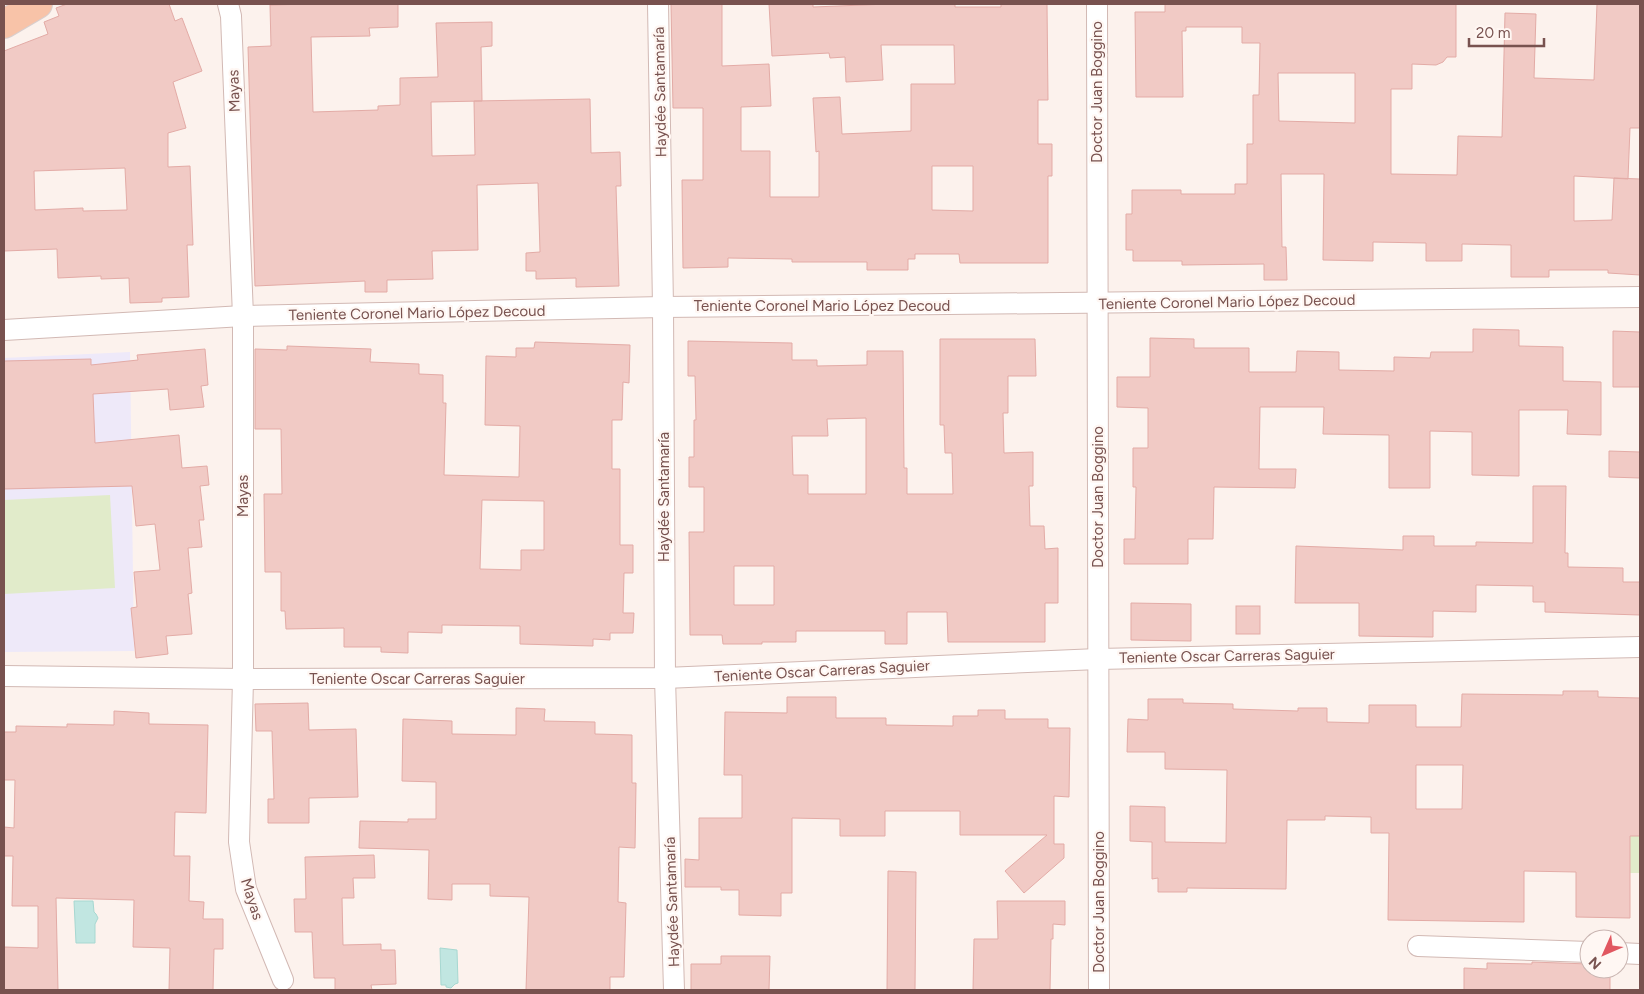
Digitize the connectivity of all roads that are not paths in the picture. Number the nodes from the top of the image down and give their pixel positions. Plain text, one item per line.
1 (38, 4) edge
2 (228, 4) edge
3 (658, 4) edge
4 (1097, 4) edge
5 (4, 24) edge
6 (1640, 298) edge
7 (1098, 304) junction
8 (663, 308) junction
9 (243, 316) junction
10 (4, 330) edge
11 (1640, 647) edge
12 (1098, 659) junction
13 (4, 676) edge
14 (665, 678) junction
15 (243, 679) junction
16 (1418, 946) dead end
17 (1579, 952) edge
18 (283, 980) dead end
19 (674, 990) edge
20 (1099, 990) edge

1 - 5 main road
2 - 9 street, Mayas
3 - 8 street, Haydée Santamaría
4 - 7 street, Doctor Juan Boggino
6 - 7 street, Teniente Coronel Mario López Decoud
7 - 8 street, Teniente Coronel Mario López Decoud
7 - 12 street, Doctor Juan Boggino
8 - 9 street, Teniente Coronel Mario López Decoud
8 - 14 street, Haydée Santamaría
9 - 10 street, Teniente Coronel Mario López Decoud
9 - 15 street, Mayas
11 - 12 street, Teniente Oscar Carreras Saguier
12 - 14 street, Teniente Oscar Carreras Saguier
12 - 20 street, Doctor Juan Boggino
13 - 15 street, Teniente Oscar Carreras Saguier
14 - 15 street, Teniente Oscar Carreras Saguier
14 - 19 street, Haydée Santamaría
15 - 18 street, Mayas
16 - 17 street

